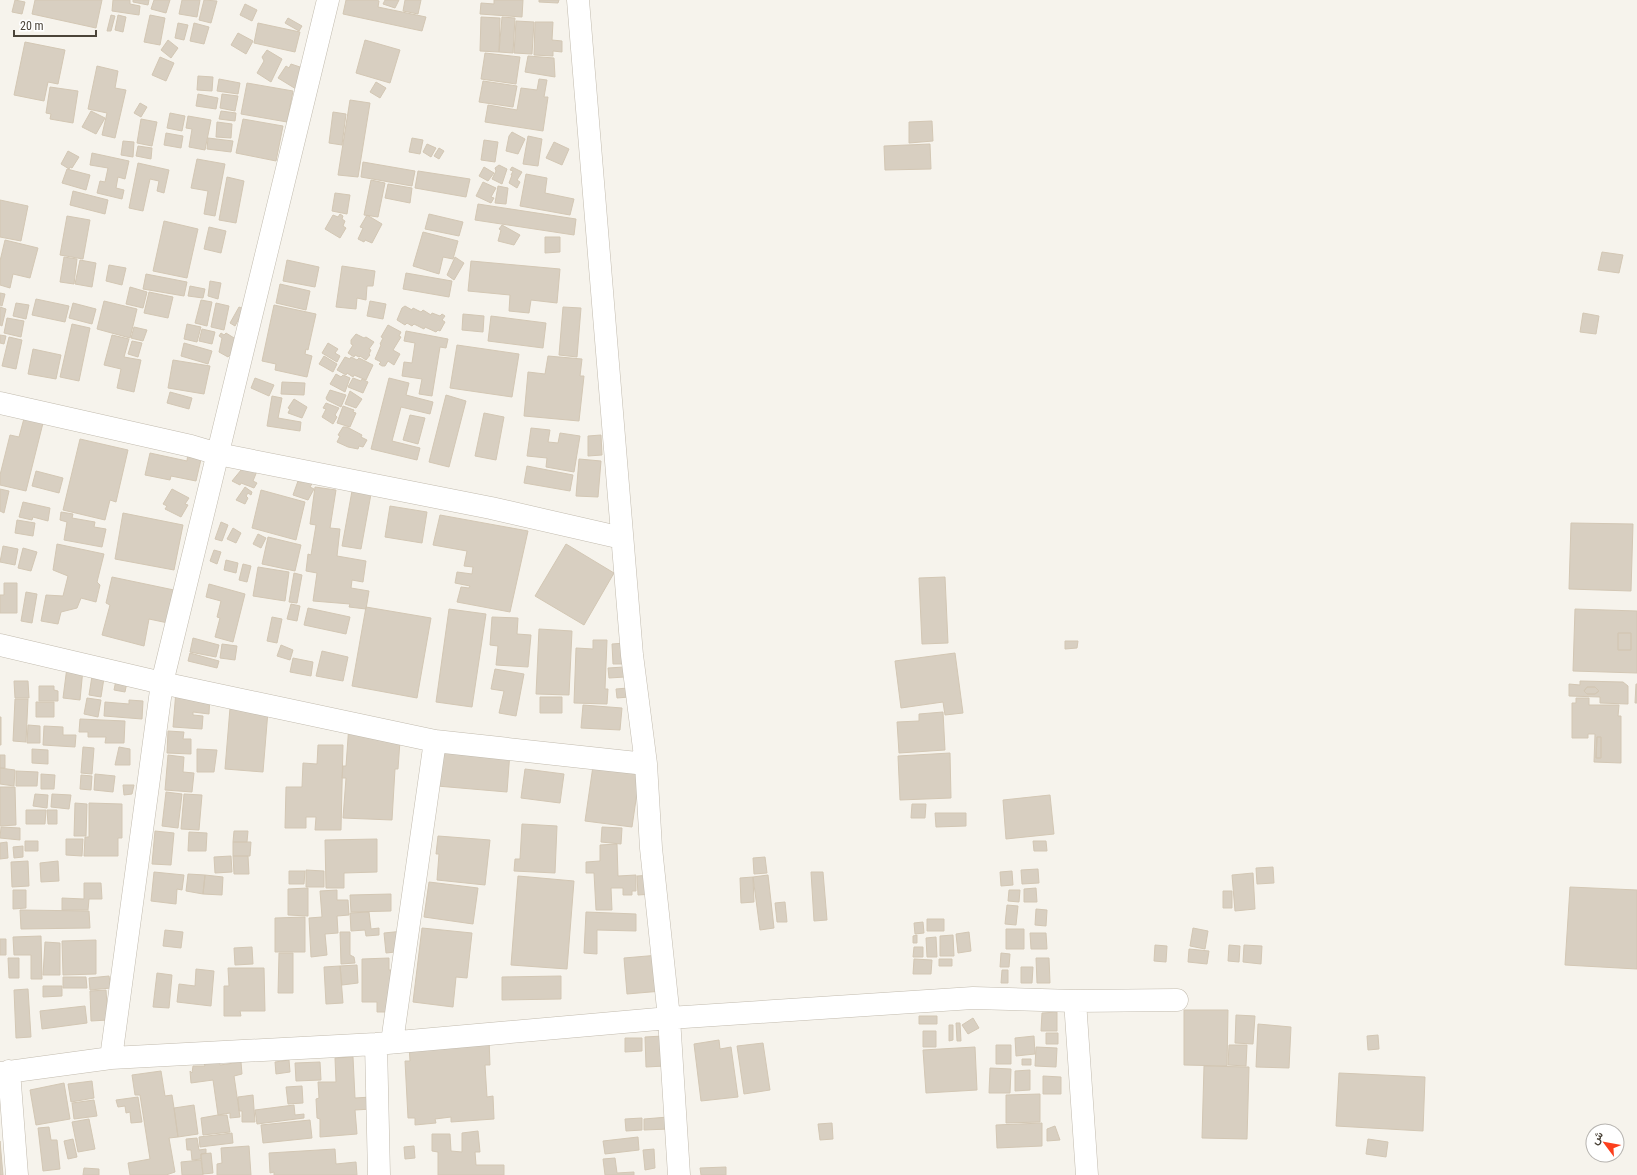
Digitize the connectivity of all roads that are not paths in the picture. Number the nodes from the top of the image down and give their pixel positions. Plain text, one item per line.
1 (328, 0) edge
2 (578, 0) edge
3 (0, 403) edge
4 (218, 454) junction
5 (622, 538) junction
6 (0, 645) edge
7 (162, 683) junction
8 (435, 740) junction
9 (646, 764) junction
10 (1075, 1000) junction
11 (1177, 1000) dead end
12 (669, 1018) junction
13 (384, 1043) junction
14 (112, 1058) junction
15 (4, 1072) edge
16 (18, 1175) edge
17 (379, 1175) edge
18 (679, 1175) edge
19 (1087, 1175) edge

1 - 4 street
2 - 5 street
3 - 4 street
4 - 5 street
4 - 7 street
5 - 9 street
6 - 7 street
7 - 8 street
7 - 14 street
8 - 9 street
8 - 13 street
9 - 12 street
10 - 11 street
10 - 12 street
10 - 19 street
12 - 13 street
12 - 18 street
13 - 14 street
13 - 17 street
14 - 15 street
15 - 16 street

